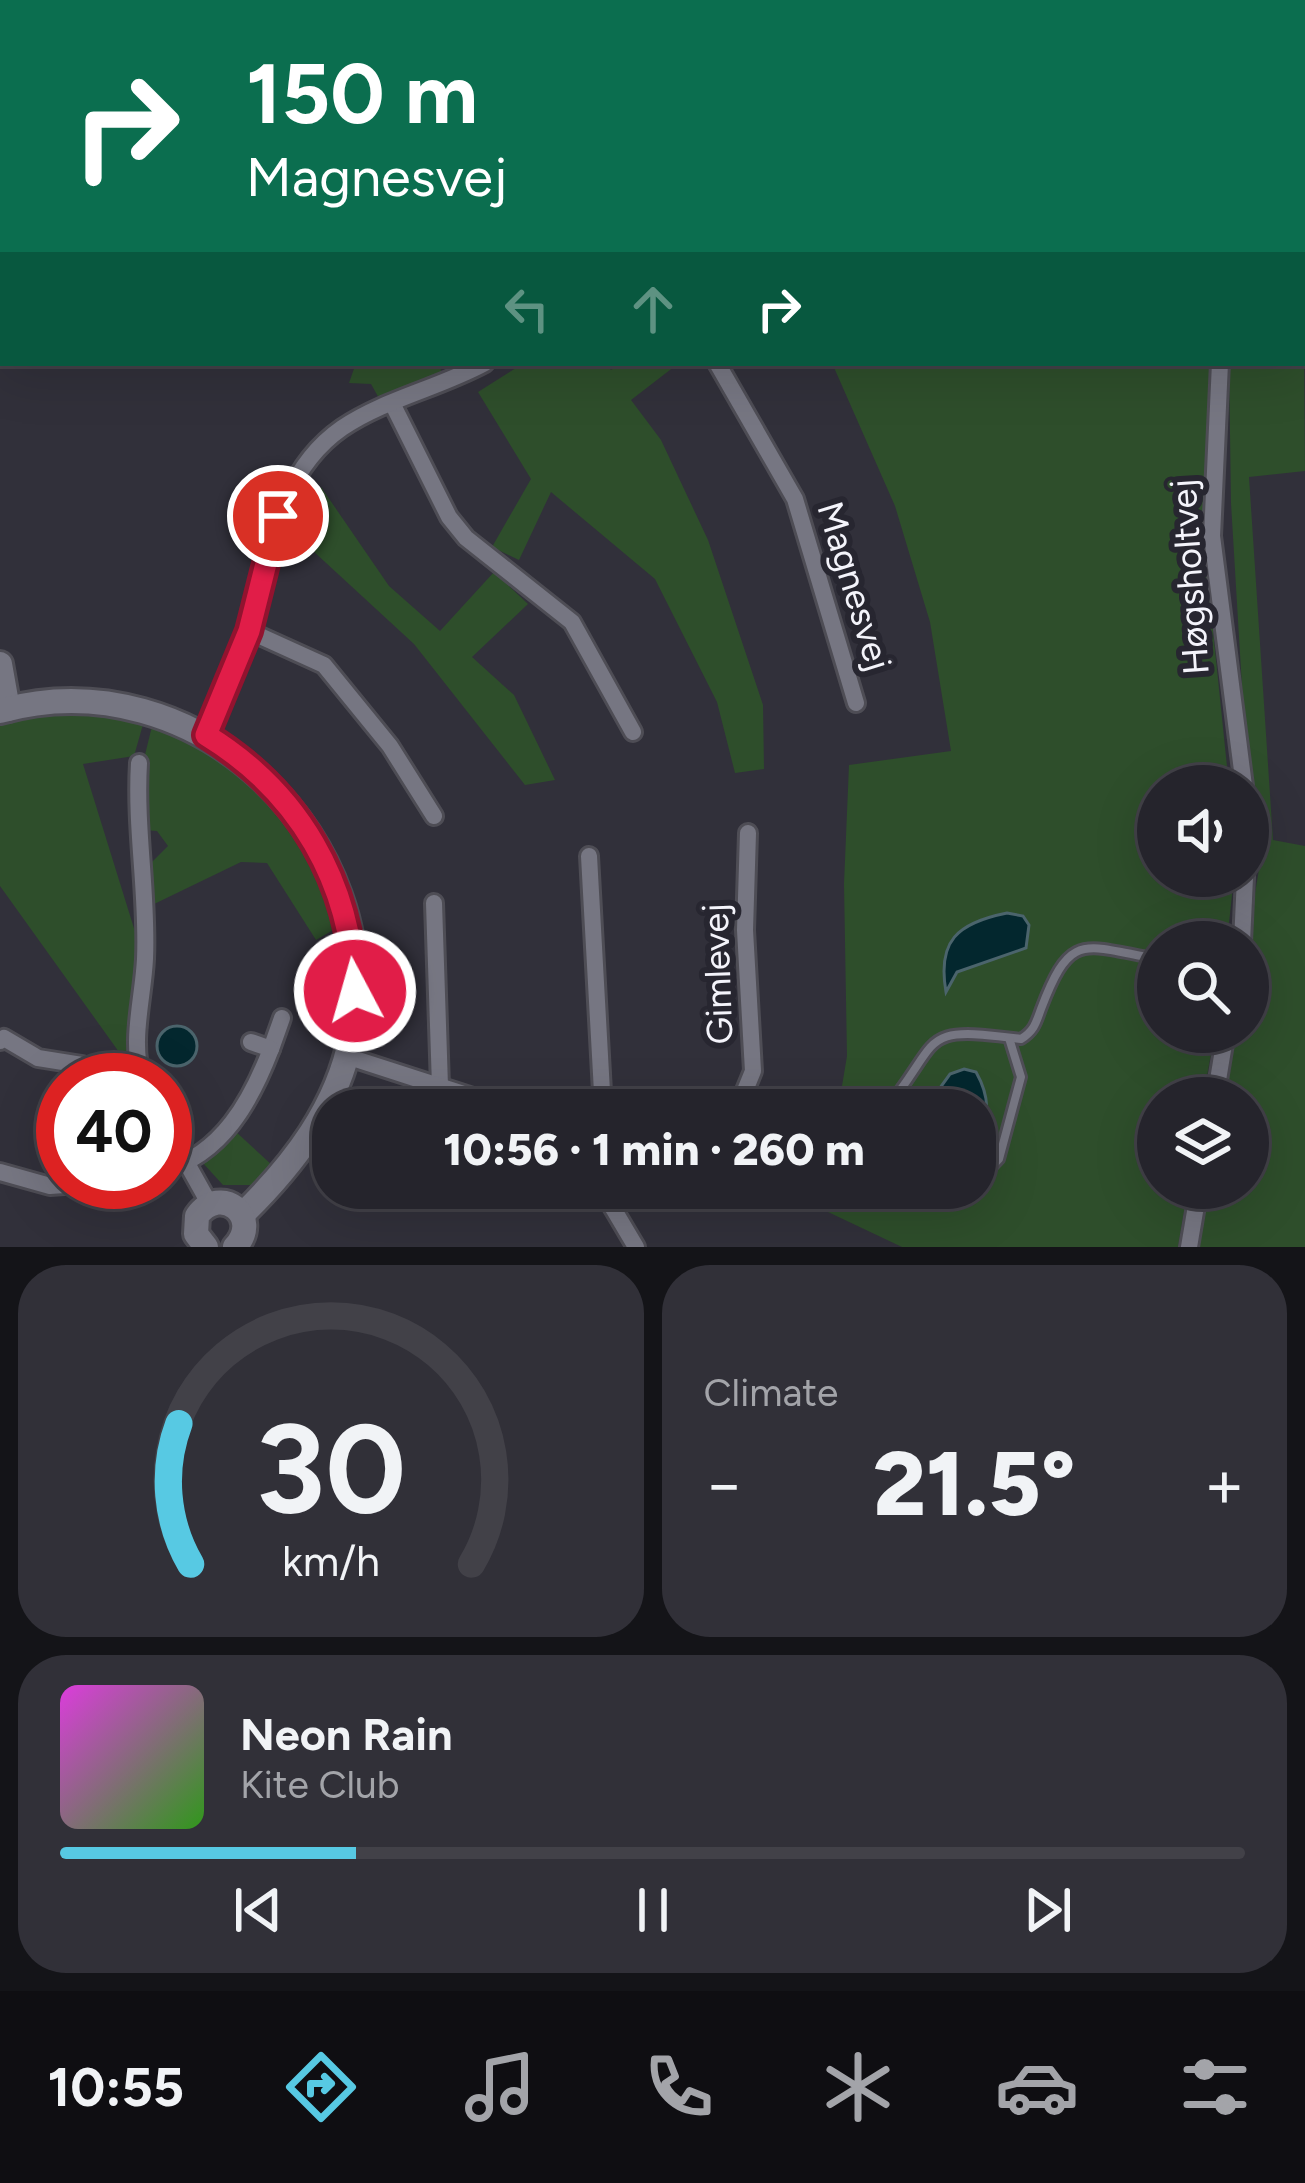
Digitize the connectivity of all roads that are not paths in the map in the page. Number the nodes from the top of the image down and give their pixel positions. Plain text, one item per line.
1 (477, 366) edge
2 (719, 366) edge
3 (1220, 366) edge
4 (392, 403) junction
5 (249, 631) junction
6 (0, 664) edge
7 (856, 704) dead end
8 (4, 710) edge
9 (633, 732) dead end
10 (206, 735) junction
11 (139, 763) dead end
12 (1241, 765) edge
13 (434, 816) dead end
14 (748, 832) dead end
15 (589, 856) dead end
16 (434, 903) dead end
17 (1137, 955) edge
18 (282, 1018) dead end
19 (1009, 1038) junction
20 (0, 1041) edge
21 (251, 1042) dead end
22 (271, 1049) junction
23 (36, 1053) edge
24 (137, 1053) edge
25 (346, 1056) junction
26 (444, 1088) junction
27 (447, 1089) edge
28 (602, 1089) edge
29 (746, 1089) edge
30 (901, 1089) edge
31 (192, 1160) edge
32 (996, 1163) edge
33 (192, 1171) edge
34 (0, 1172) edge
35 (36, 1182) edge
36 (209, 1203) junction
37 (613, 1209) edge
38 (1195, 1209) edge
39 (243, 1214) junction
40 (194, 1245) edge
41 (235, 1247) edge
42 (636, 1247) edge
43 (1189, 1247) edge

1 - 4 street
2 - 7 street, Magnesvej
3 - 12 street, Høgsholtvej
4 - 5 street
4 - 9 street
5 - 10 street
5 - 13 street
6 - 8 street
8 - 10 street
10 - 25 street
11 - 24 street
14 - 29 street, Gimlevej
15 - 28 street
16 - 26 street
17 - 19 lane
18 - 22 street
19 - 30 lane
19 - 32 lane
20 - 23 street
21 - 22 street
22 - 31 street
25 - 26 street
25 - 39 street
26 - 27 street
33 - 36 street
34 - 35 street
36 - 39 street
36 - 40 street
37 - 42 street
38 - 43 street
39 - 41 street

